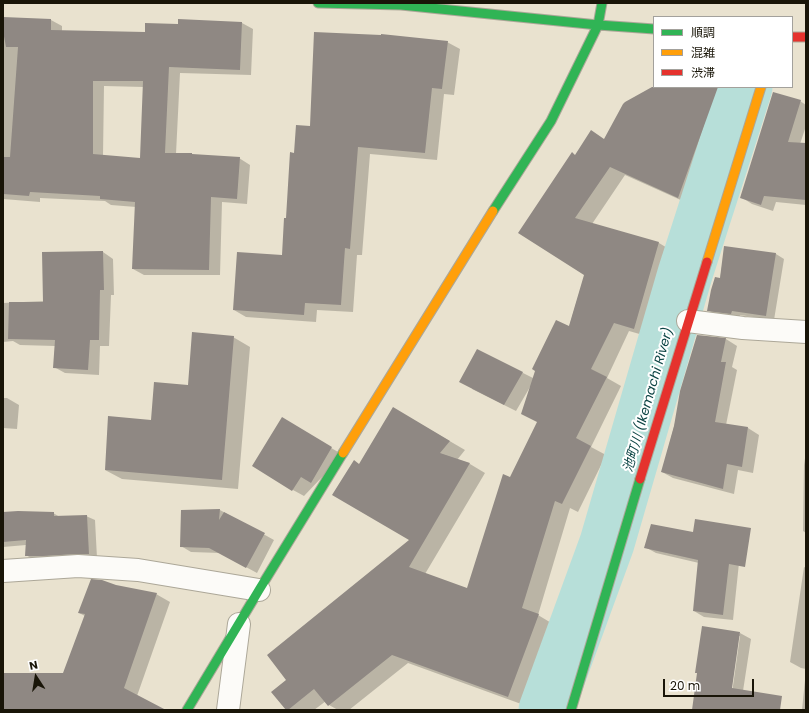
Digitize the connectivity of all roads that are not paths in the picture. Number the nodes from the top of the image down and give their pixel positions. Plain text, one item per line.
1 (318, 3) edge
2 (602, 3) edge
3 (402, 4) edge
4 (598, 25) junction
5 (653, 28) edge
6 (793, 36) edge
7 (806, 37) edge
8 (761, 88) edge
9 (688, 321) junction
10 (806, 332) edge
11 (3, 571) edge
12 (259, 590) junction
13 (239, 624) junction
14 (187, 710) edge
15 (228, 710) edge
16 (571, 710) edge

1 - 3 street
2 - 4 street
3 - 4 street
4 - 5 street
4 - 12 street
6 - 7 street
8 - 9 street
9 - 10 street
9 - 16 street
11 - 12 street
12 - 13 street
13 - 14 street
13 - 15 street

